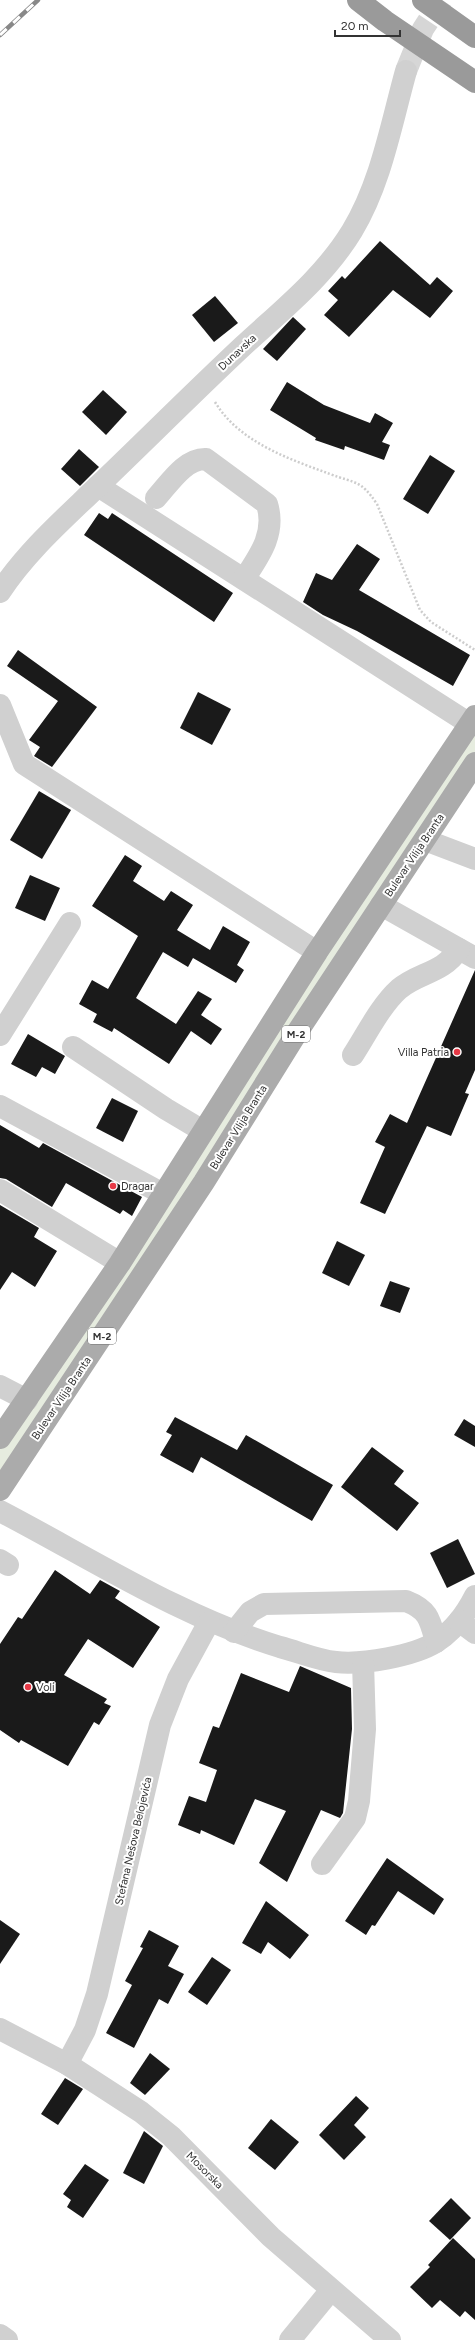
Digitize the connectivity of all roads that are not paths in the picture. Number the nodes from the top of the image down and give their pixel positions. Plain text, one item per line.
1 (358, 0) edge
2 (423, 0) edge
3 (475, 37) edge
4 (406, 71) tunnel mouth
5 (475, 82) edge
6 (98, 486) junction
7 (156, 498) dead end
8 (244, 579) junction
9 (0, 592) edge
10 (0, 705) edge
11 (472, 720) edge
12 (475, 763) edge
13 (425, 840) junction
14 (474, 858) edge
15 (381, 905) junction
16 (70, 923) dead end
17 (317, 952) junction
18 (467, 954) edge
19 (0, 1035) edge
20 (73, 1048) dead end
21 (353, 1055) dead end
22 (0, 1106) edge
23 (203, 1131) junction
24 (0, 1190) edge
25 (163, 1194) junction
26 (120, 1263) junction
27 (0, 1386) edge
28 (27, 1400) junction
29 (0, 1438) edge
30 (0, 1490) edge
31 (0, 1511) edge
32 (475, 1596) edge
33 (209, 1622) junction
34 (467, 1627) edge
35 (234, 1632) junction
36 (436, 1642) junction
37 (363, 1662) junction
38 (322, 1864) dead end
39 (0, 2029) edge
40 (67, 2064) junction
41 (331, 2290) junction
42 (0, 2335) edge
43 (7, 2340) edge
44 (290, 2340) edge
45 (390, 2340) edge

1 - 5 highway
2 - 3 highway
4 - 6 street, Dunavska
6 - 8 street
6 - 9 street, Dunavska
7 - 8 street
8 - 11 street
10 - 17 street
11 - 17 main road, M-2
12 - 13 main road, Bulevar Vilija Branta / M-2
13 - 14 street
13 - 15 main road, Bulevar Vilija Branta / M-2
15 - 18 street
15 - 30 main road, Bulevar Vilija Branta / M-2
16 - 19 street
17 - 23 main road, M-2
18 - 21 street
20 - 23 street
22 - 25 street
23 - 25 main road, M-2
24 - 26 street
25 - 26 main road, M-2
26 - 28 main road, M-2
27 - 28 street
28 - 29 main road, M-2
31 - 33 street
32 - 34 street
33 - 35 street
33 - 40 street, Stefana Nešova Belojevića
34 - 36 street
35 - 36 street
35 - 37 street
36 - 37 street
37 - 38 street
39 - 40 street, Mosorska
40 - 41 street, Mosorska
41 - 44 street
41 - 45 street, Mosorska
42 - 43 street

